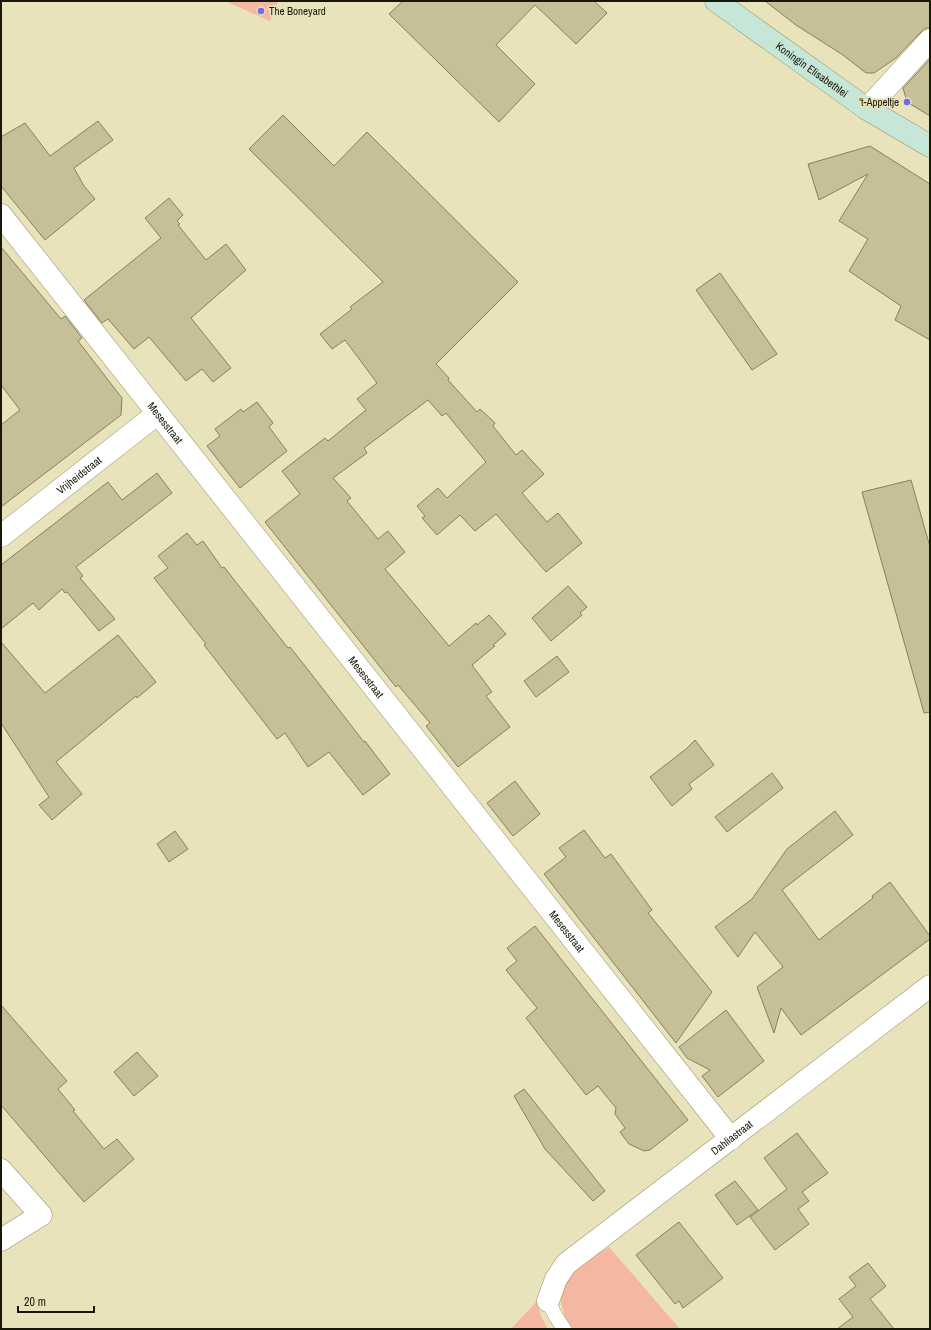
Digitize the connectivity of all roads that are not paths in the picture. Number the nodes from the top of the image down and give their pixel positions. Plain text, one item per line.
1 (716, 1) edge
2 (930, 40) edge
3 (867, 108) junction
4 (930, 146) edge
5 (1, 215) edge
6 (157, 414) junction
7 (1, 536) edge
8 (930, 986) edge
9 (731, 1139) junction
10 (1, 1170) edge
11 (1, 1240) edge
12 (548, 1301) joint
13 (564, 1329) edge

1 - 3 street, Koningin Elisabethlei
2 - 3 street
3 - 4 street, Koningin Elisabethlei
5 - 6 street, Mesesstraat
6 - 7 street, Vrijheidstraat
6 - 9 street, Mesesstraat
8 - 9 street, Dahliastraat
9 - 12 street, Dahliastraat
10 - 11 street
12 - 13 lane

